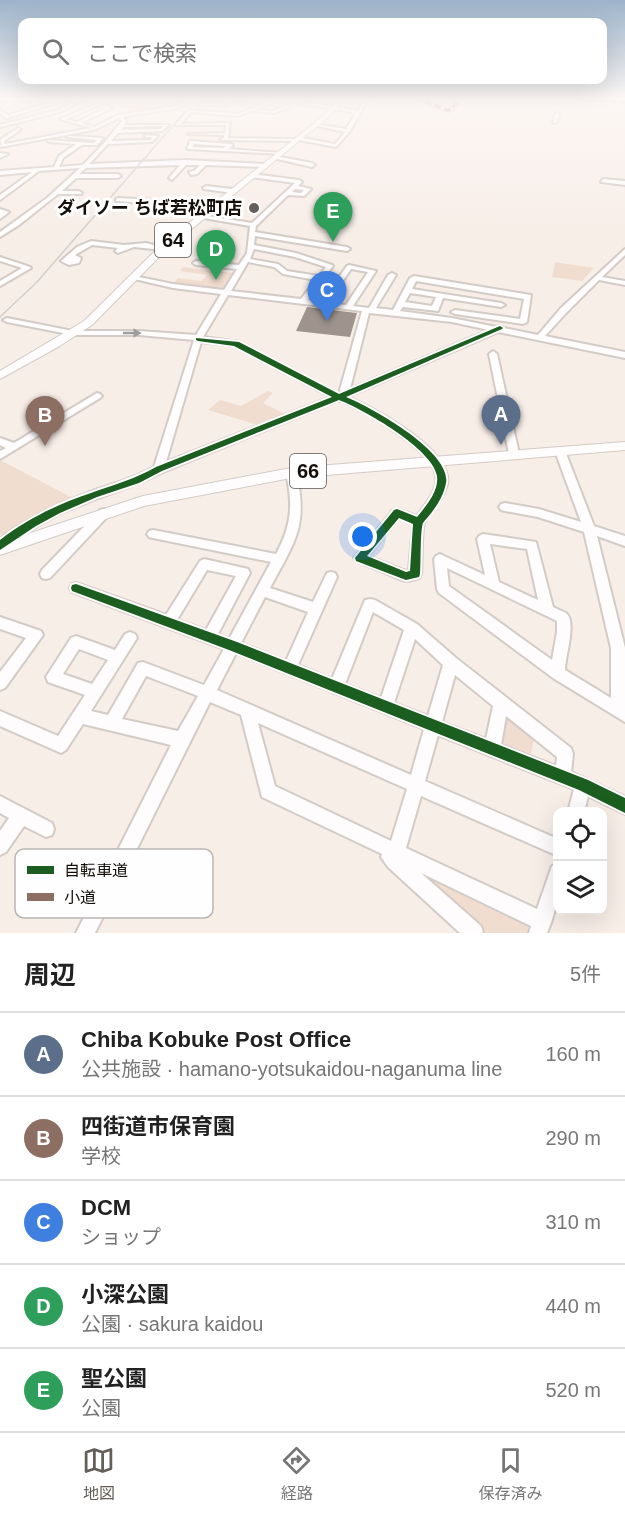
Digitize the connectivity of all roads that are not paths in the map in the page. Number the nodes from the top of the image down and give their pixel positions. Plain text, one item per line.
1 (23, 142) edge
2 (63, 142) edge
3 (98, 142) edge
4 (140, 142) edge
5 (295, 142) edge
6 (312, 142) edge
7 (340, 142) edge
8 (81, 143) junction
9 (108, 143) joint
10 (2, 145) edge
11 (225, 149) junction
12 (278, 155) junction
13 (185, 162) junction
14 (206, 162) junction
15 (122, 164) junction
16 (312, 165) dead end
17 (264, 166) junction
18 (83, 167) junction
19 (56, 168) junction
20 (39, 169) junction
21 (0, 173) edge
22 (190, 173) dead end
23 (254, 175) junction
24 (76, 176) junction
25 (172, 178) dead end
26 (603, 181) dead end
27 (625, 183) edge
28 (296, 185) junction
29 (0, 188) edge
30 (14, 188) junction
31 (206, 188) dead end
32 (233, 191) junction
33 (57, 192) junction
34 (79, 193) dead end
35 (287, 194) junction
36 (0, 198) edge
37 (156, 202) dead end
38 (125, 206) dead end
39 (0, 212) edge
40 (0, 217) edge
41 (201, 217) junction
42 (253, 230) junction
43 (0, 235) edge
44 (307, 243) junction
45 (252, 247) junction
46 (164, 248) junction
47 (347, 249) dead end
48 (625, 251) edge
49 (295, 255) junction
50 (69, 256) dead end
51 (0, 259) edge
52 (196, 263) dead end
53 (244, 264) junction
54 (392, 275) dead end
55 (134, 278) junction
56 (597, 278) junction
57 (321, 279) junction
58 (625, 283) edge
59 (0, 284) edge
60 (407, 290) junction
61 (225, 292) junction
62 (505, 293) junction
63 (441, 295) junction
64 (460, 298) junction
65 (303, 302) junction
66 (322, 304) junction
67 (400, 304) junction
68 (501, 305) junction
69 (348, 308) junction
70 (369, 310) junction
71 (395, 314) junction
72 (453, 316) junction
73 (7, 320) dead end
74 (499, 324) junction
75 (74, 333) junction
76 (541, 336) junction
77 (198, 338) junction
78 (493, 354) dead end
79 (625, 355) edge
80 (0, 376) edge
81 (349, 393) junction
82 (97, 396) dead end
83 (338, 397) junction
84 (0, 441) edge
85 (625, 446) edge
86 (14, 447) junction
87 (560, 451) junction
88 (514, 454) junction
89 (0, 456) edge
90 (435, 461) junction
91 (159, 469) junction
92 (291, 473) junction
93 (505, 507) dead end
94 (104, 513) junction
95 (419, 522) junction
96 (589, 529) junction
97 (153, 534) dead end
98 (625, 542) edge
99 (0, 548) edge
100 (279, 558) junction
101 (46, 574) dead end
102 (331, 577) dead end
103 (494, 585) junction
104 (76, 588) dead end
105 (262, 591) junction
106 (316, 609) junction
107 (547, 610) junction
108 (169, 622) junction
109 (0, 623) edge
110 (412, 628) junction
111 (209, 637) junction
112 (130, 638) dead end
113 (233, 646) junction
114 (117, 657) junction
115 (451, 663) junction
116 (290, 668) junction
117 (558, 673) junction
118 (621, 679) edge
119 (0, 683) edge
120 (336, 687) junction
121 (94, 692) junction
122 (207, 693) junction
123 (501, 702) junction
124 (386, 706) junction
125 (247, 711) junction
126 (622, 712) edge
127 (80, 716) junction
128 (0, 718) edge
129 (111, 724) junction
130 (433, 725) junction
131 (182, 740) junction
132 (492, 749) junction
133 (562, 777) junction
134 (416, 785) junction
135 (583, 786) junction
136 (0, 804) edge
137 (625, 806) edge
138 (577, 807) edge
139 (21, 815) junction
140 (46, 829) dead end
141 (0, 846) edge
142 (553, 846) edge
143 (127, 849) edge
144 (396, 856) junction
145 (553, 888) edge
146 (93, 918) edge
147 (541, 927) edge
148 (85, 933) edge
149 (474, 933) edge

1 - 10 street
2 - 8 street
3 - 8 street
4 - 9 street
5 - 12 main road, 64
6 - 7 street
8 - 19 street
9 - 18 street
11 - 11 street
11 - 12 street
12 - 16 street
12 - 17 main road, 64
13 - 14 street
13 - 15 street
13 - 25 street
14 - 17 street
14 - 22 street
15 - 18 street
15 - 24 street
17 - 23 main road, 64
18 - 19 street
18 - 24 street
19 - 20 street
20 - 21 street
20 - 30 street
23 - 28 street
23 - 32 main road, 64
24 - 33 street
26 - 27 street
28 - 35 street
28 - 35 street
29 - 30 street
30 - 36 street
31 - 32 street
32 - 41 main road, 64
33 - 34 street
33 - 43 street
35 - 42 street
37 - 38 street
39 - 40 street
41 - 42 street
41 - 46 main road, 64
42 - 44 street
42 - 45 street
44 - 47 street
44 - 49 street
45 - 49 street
45 - 53 street
46 - 50 street
46 - 55 main road, 64
48 - 56 street
49 - 57 street
51 - 59 street
52 - 53 street
53 - 57 street
53 - 61 street
54 - 70 street
55 - 61 street
55 - 75 main road, 64
56 - 58 street
56 - 76 street
57 - 65 street
60 - 62 street
60 - 63 street
60 - 67 street
61 - 65 street
61 - 77 street
62 - 68 street
62 - 74 street
63 - 64 street
63 - 67 street
64 - 68 street
64 - 72 street
65 - 66 street
66 - 69 street
66 - 69 street
67 - 71 street
68 - 74 street
69 - 70 street
70 - 71 street
70 - 81 street
71 - 72 street
72 - 74 street
73 - 75 street
74 - 76 street
74 - 81 street
75 -> 77 street
75 - 80 main road, 64
76 - 79 street
77 - 83 street
77 - 91 street
78 - 88 street
81 - 83 street
82 - 86 street
83 - 90 street
83 - 91 street
84 - 86 street
85 - 87 main road, 66
86 - 89 street
87 - 88 main road, 66
87 - 96 street
88 - 90 main road, 66
90 - 92 main road, 66
90 - 95 street
91 - 99 street
92 - 94 main road, 66
92 - 100 street
93 - 96 street
94 - 99 main road, 66
94 - 101 street
95 - 95 street
96 - 98 street
96 - 118 street
97 - 100 street
100 - 105 street
102 - 106 street
103 - 107 street
103 - 107 street
103 - 117 street
104 - 108 street
105 - 106 street
105 - 113 street
106 - 116 street
107 - 117 street
108 - 111 street
108 - 111 street
109 - 119 street
110 - 115 street
110 - 120 street
110 - 124 street
111 - 113 street
112 - 114 street
113 - 116 street
113 - 122 street
114 - 121 street
114 - 121 street
115 - 123 street
115 - 130 street
116 - 120 street
117 - 126 street
118 - 126 street
120 - 124 street
121 - 127 street
122 - 125 street
122 - 129 street
122 - 131 street
123 - 132 street
123 - 133 street
124 - 130 street
125 - 134 street
125 - 144 street
127 - 128 street
127 - 129 street
129 - 131 street
130 - 132 street
130 - 134 street
131 - 143 street
132 - 133 street
133 - 135 street
134 - 142 street
134 - 144 street
135 - 137 street
135 - 138 street
136 - 139 street
139 - 140 street
139 - 141 street
144 - 147 street
144 - 149 street
145 - 147 street
146 - 148 street

